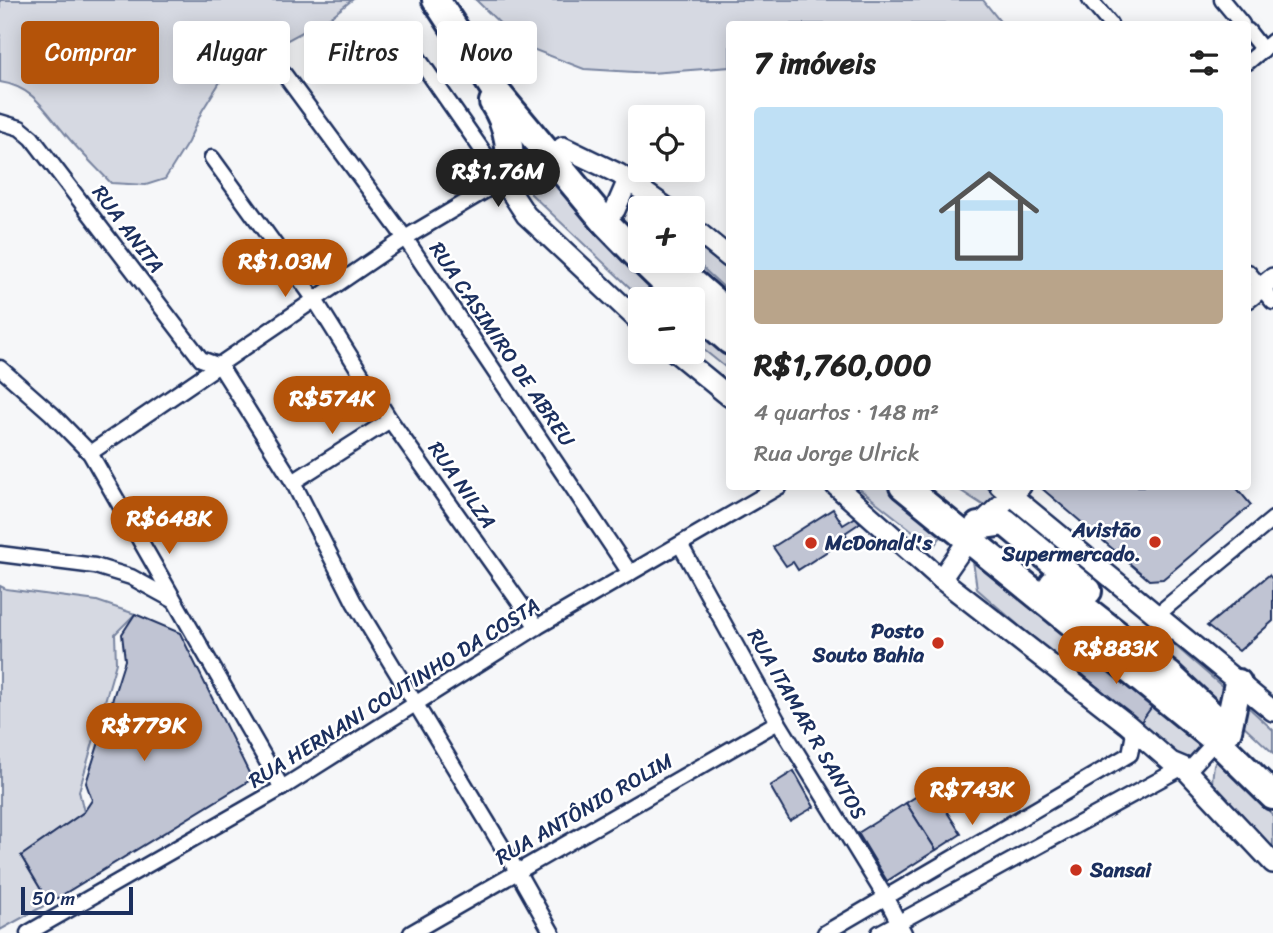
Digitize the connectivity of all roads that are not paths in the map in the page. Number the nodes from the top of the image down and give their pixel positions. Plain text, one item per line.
1 (436, 0) edge
2 (453, 0) edge
3 (1090, 0) edge
4 (1222, 0) edge
5 (450, 21) edge
6 (1108, 21) edge
7 (1240, 21) edge
8 (1251, 33) edge
9 (1268, 46) edge
10 (1251, 60) edge
11 (423, 65) edge
12 (290, 82) edge
13 (480, 84) edge
14 (491, 84) edge
15 (0, 122) edge
16 (564, 147) junction
17 (212, 158) dead end
18 (503, 180) junction
19 (628, 180) joint
20 (631, 182) edge
21 (650, 196) edge
22 (615, 210) junction
23 (628, 222) edge
24 (405, 238) junction
25 (705, 238) edge
26 (628, 245) edge
27 (726, 255) edge
28 (656, 273) edge
29 (682, 273) edge
30 (1251, 276) edge
31 (670, 287) edge
32 (1264, 291) edge
33 (315, 300) junction
34 (628, 311) edge
35 (726, 312) edge
36 (705, 319) edge
37 (726, 338) edge
38 (690, 364) edge
39 (219, 366) junction
40 (0, 368) edge
41 (726, 394) edge
42 (390, 419) junction
43 (90, 453) junction
44 (293, 482) junction
45 (773, 490) edge
46 (841, 490) edge
47 (909, 490) edge
48 (934, 490) edge
49 (1009, 490) edge
50 (1011, 490) edge
51 (1273, 519) edge
52 (972, 533) junction
53 (681, 546) junction
54 (0, 554) edge
55 (630, 573) junction
56 (941, 579) junction
57 (174, 600) junction
58 (1157, 614) junction
59 (537, 627) junction
60 (1238, 683) junction
61 (415, 703) junction
62 (1273, 711) edge
63 (778, 722) junction
64 (1134, 733) junction
65 (1222, 735) junction
66 (1183, 767) junction
67 (1273, 771) edge
68 (282, 788) junction
69 (1273, 796) edge
70 (1273, 863) edge
71 (517, 871) junction
72 (886, 898) junction
73 (901, 928) edge
74 (28, 933) edge
75 (411, 933) edge
76 (552, 933) edge
77 (825, 933) edge
78 (879, 933) edge

1 - 5 highway
2 - 16 highway
3 - 6 street
4 - 7 street
8 - 9 street
9 - 10 street
11 - 18 street
12 - 24 street, RUA CASIMIRO DE ABREU
13 - 18 highway
14 - 26 highway
15 - 39 street, RUA ANITA
16 - 19 main road
16 - 22 highway
17 - 33 street, RUA NILZA
18 - 24 street
18 - 34 main road
19 - 22 main road
20 - 21 main road
22 - 23 highway
24 - 33 street
24 - 55 street, RUA CASIMIRO DE ABREU
25 - 27 main road
28 - 31 highway
29 - 35 highway
30 - 32 street
33 - 39 street
33 - 42 street, RUA NILZA
36 - 37 highway
38 - 41 main road
39 - 43 street
39 - 44 street
40 - 43 street
42 - 44 street
42 - 59 street, RUA NILZA
43 - 57 street
44 - 61 street
45 - 53 street, RUA HERNANI COUTINHO DA COSTA
46 - 56 main road
47 - 52 highway
48 - 52 highway
49 - 52 main road
50 - 58 main road
51 - 58 street
52 - 56 main road
52 - 65 highway
52 - 65 highway
53 - 55 street, RUA HERNANI COUTINHO DA COSTA
53 - 63 street, RUA ITAMAR R SANTOS
54 - 57 street
55 - 59 street, RUA HERNANI COUTINHO DA COSTA
56 - 64 main road
57 - 68 street
58 - 60 main road
59 - 61 street, RUA HERNANI COUTINHO DA COSTA
60 - 62 main road
60 - 65 highway
61 - 68 street, RUA HERNANI COUTINHO DA COSTA
61 - 71 street
63 - 71 street, RUA ANTÔNIO ROLIM
63 - 72 street, RUA ITAMAR R SANTOS
64 - 66 main road
64 - 72 street
65 - 66 street
65 - 67 highway
65 - 69 highway
66 - 70 main road
66 - 73 street
68 - 74 street, RUA HERNANI COUTINHO DA COSTA
71 - 75 street, RUA ANTÔNIO ROLIM
71 - 76 street
72 - 73 street, RUA ITAMAR R SANTOS
72 - 77 street
73 - 78 street

